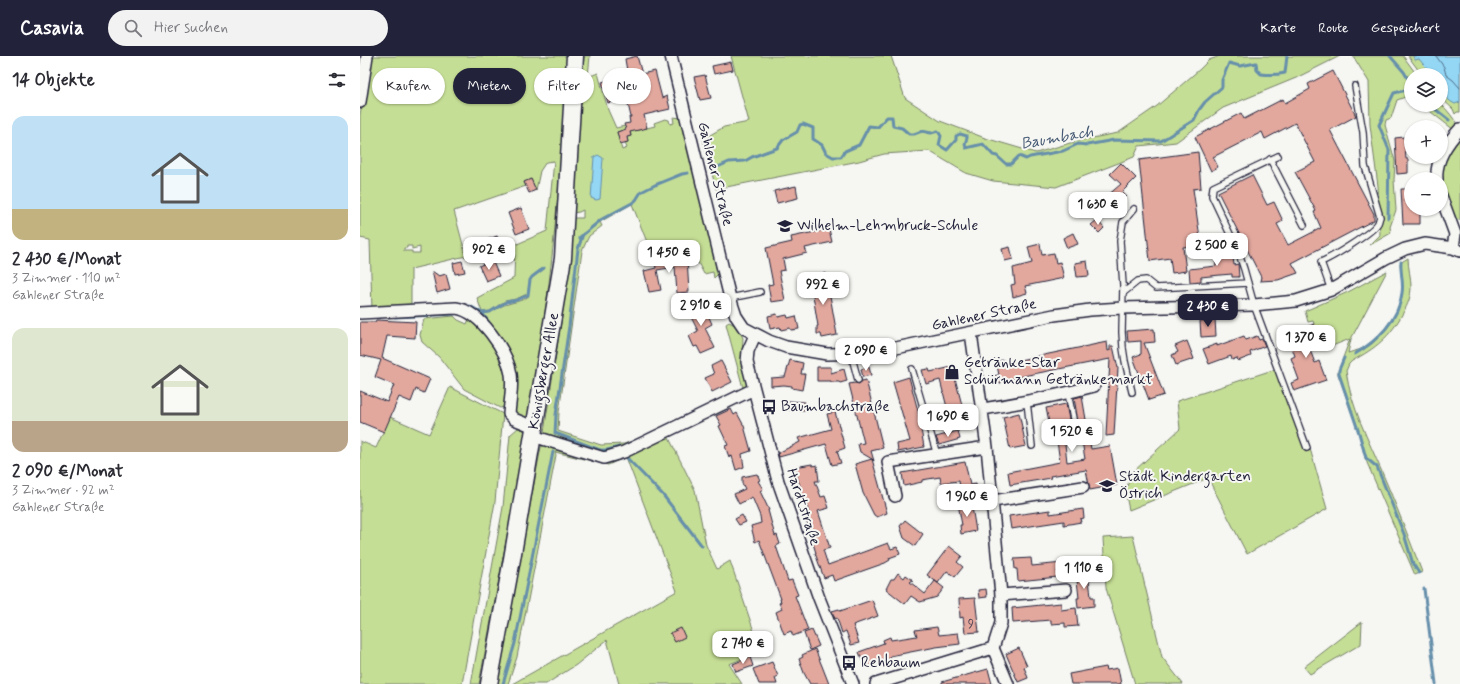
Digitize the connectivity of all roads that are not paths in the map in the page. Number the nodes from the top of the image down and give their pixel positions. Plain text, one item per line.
1 (367, 56) edge
2 (575, 56) edge
3 (671, 56) edge
4 (1355, 86) dead end
5 (360, 102) edge
6 (1460, 129) edge
7 (1278, 156) dead end
8 (1270, 159) junction
9 (1437, 172) edge
10 (1134, 209) dead end
11 (1448, 211) edge
12 (1304, 225) dead end
13 (1458, 233) edge
14 (1456, 250) edge
15 (1248, 283) junction
16 (1331, 290) junction
17 (760, 292) dead end
18 (1123, 293) junction
19 (730, 298) junction
20 (1254, 305) junction
21 (1122, 308) junction
22 (360, 313) edge
23 (971, 333) junction
24 (755, 334) junction
25 (851, 354) junction
26 (912, 369) dead end
27 (858, 380) dead end
28 (1094, 386) dead end
29 (754, 389) junction
30 (1132, 392) dead end
31 (1068, 393) junction
32 (1027, 402) junction
33 (982, 409) junction
34 (533, 431) junction
35 (1076, 434) dead end
36 (1032, 446) dead end
37 (987, 447) junction
38 (1307, 448) dead end
39 (937, 455) junction
40 (1083, 487) dead end
41 (895, 496) dead end
42 (993, 501) junction
43 (1066, 590) dead end
44 (1001, 595) junction
45 (993, 648) junction
46 (489, 684) edge
47 (853, 684) edge
48 (876, 684) edge
49 (1008, 684) edge

1 - 5 street
2 - 34 main road, Königsberger Allee
3 - 19 street, Gahlener Straße
4 - 16 lane
6 - 9 street
7 - 8 lane
8 - 12 lane
8 - 15 lane
10 - 18 lane
11 - 13 street
13 - 14 street
14 - 16 street, Gahlener Straße
15 - 18 lane
15 - 20 lane
16 - 20 street, Gahlener Straße
17 - 19 lane
18 - 21 lane
19 - 24 street, Gahlener Straße
20 - 21 street, Gahlener Straße
20 - 38 lane
21 - 23 street, Gahlener Straße
21 - 30 lane
22 - 34 street
23 - 25 street, Gahlener Straße
23 - 33 street
24 - 25 street, Gahlener Straße
24 - 29 street, Hardtstraße
25 - 27 lane
26 - 39 lane
28 - 31 street
29 - 34 street
29 - 47 street, Hardtstraße
31 - 32 street
31 - 35 lane
32 - 33 street
32 - 36 lane
33 - 37 street
34 - 46 main road, Königsberger Allee
37 - 39 street
37 - 42 street
39 - 41 street
40 - 42 street
42 - 44 street
43 - 44 street
44 - 45 street
45 - 48 street
45 - 49 street

